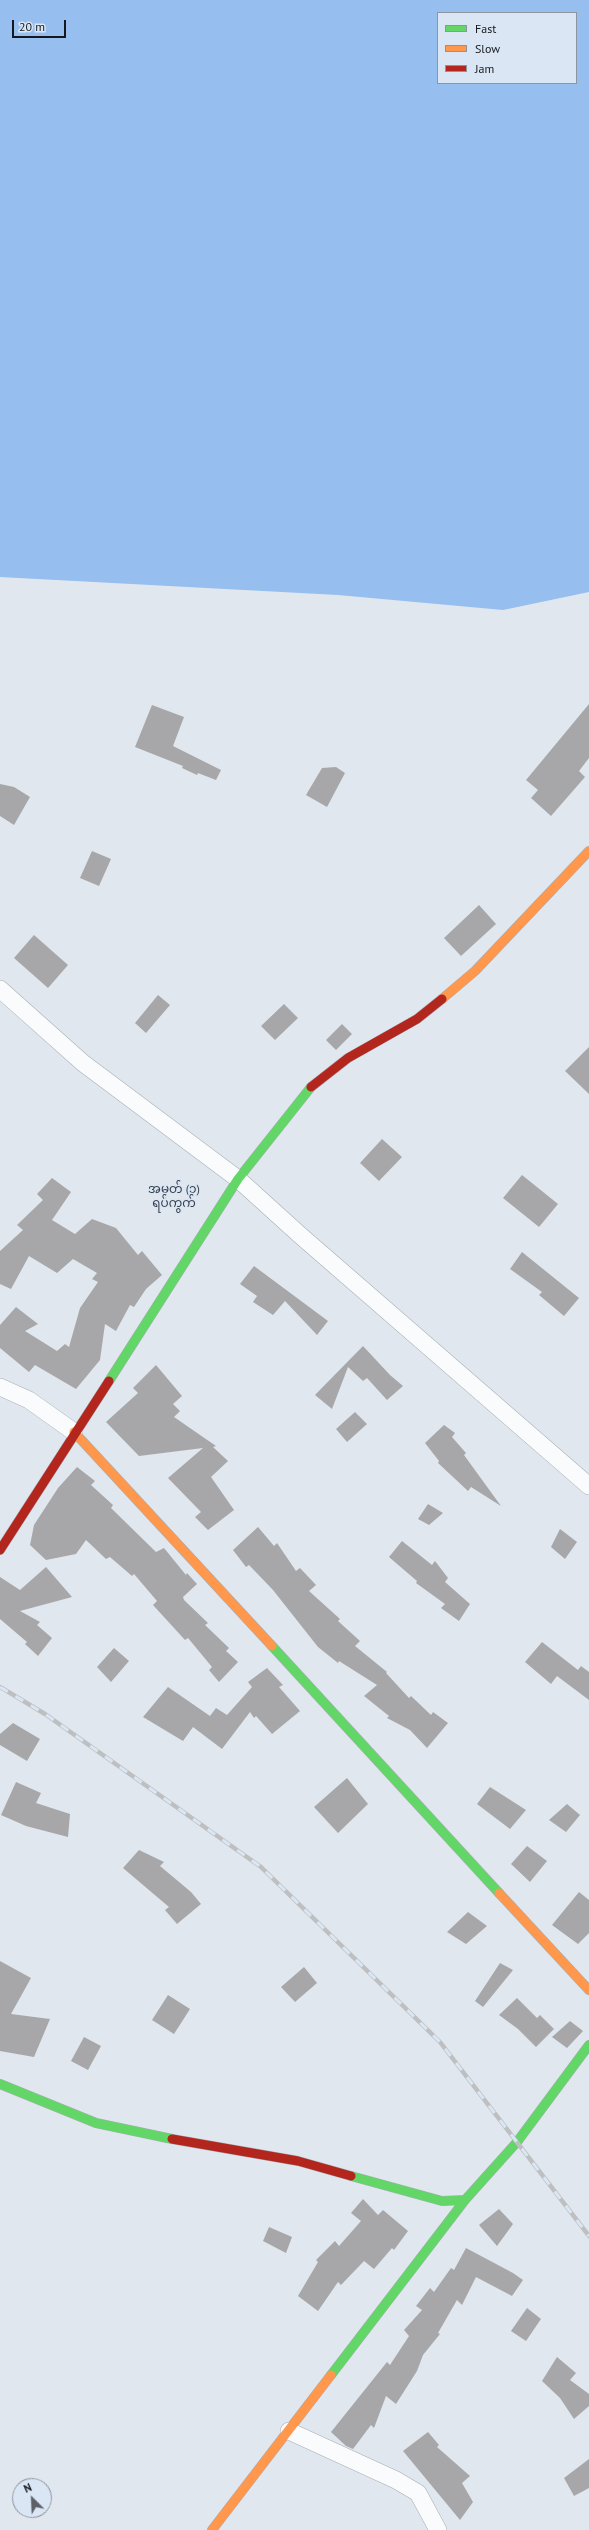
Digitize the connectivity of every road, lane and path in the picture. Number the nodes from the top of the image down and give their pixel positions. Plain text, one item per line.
1 (589, 851) edge
2 (0, 989) edge
3 (238, 1179) junction
4 (0, 1387) edge
5 (74, 1432) junction
6 (589, 1486) edge
7 (0, 1550) edge
8 (589, 1990) edge
9 (589, 2045) edge
10 (0, 2084) edge
11 (465, 2200) junction
12 (289, 2431) junction
13 (212, 2530) edge
14 (438, 2530) edge

1 - 3 street
2 - 3 street
3 - 5 street
3 - 6 street
4 - 5 street
5 - 7 street
5 - 8 street
9 - 11 street
10 - 11 street
11 - 12 street
12 - 13 street
12 - 14 street

